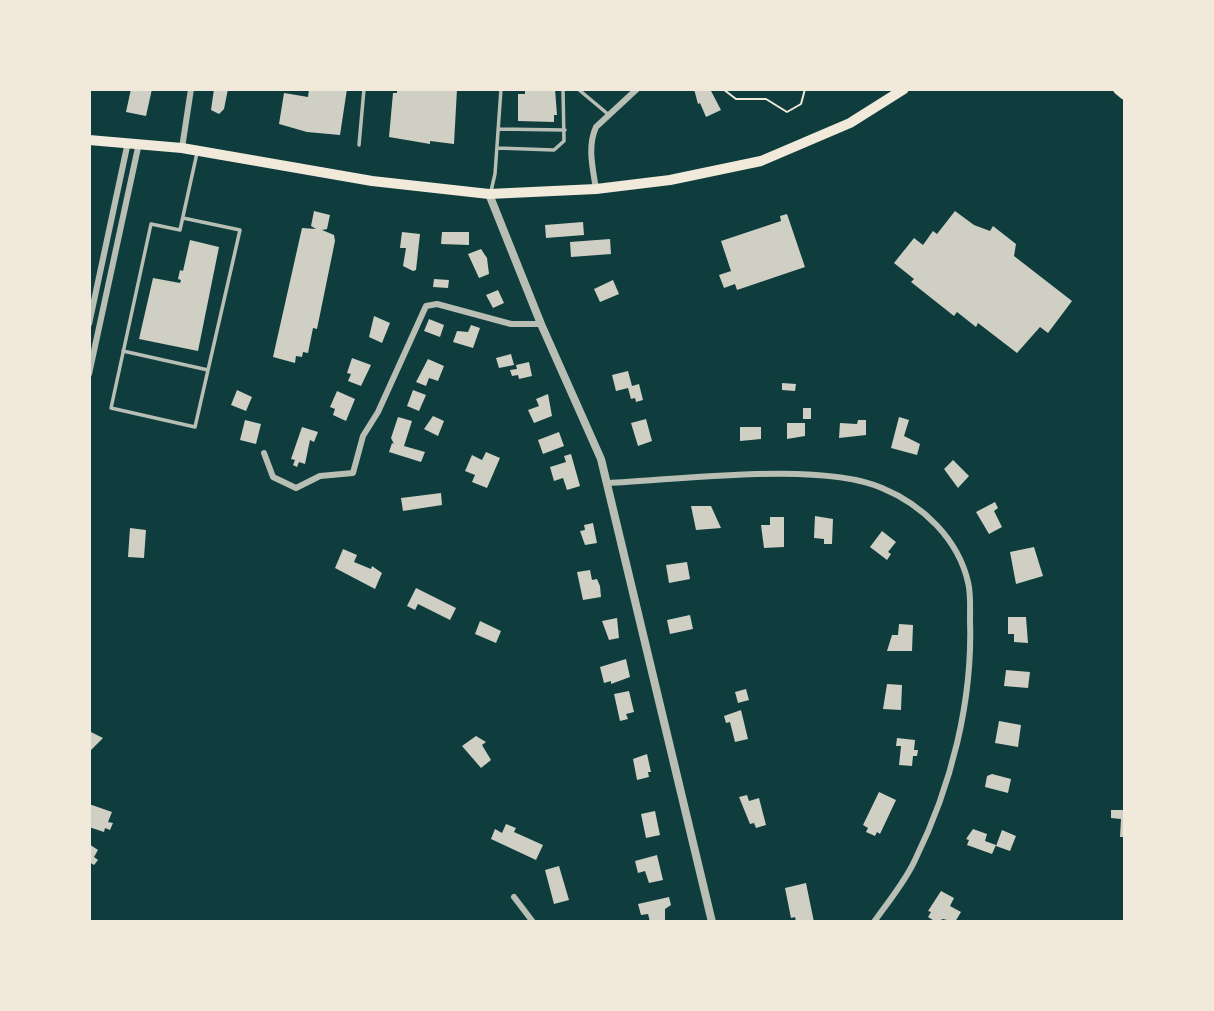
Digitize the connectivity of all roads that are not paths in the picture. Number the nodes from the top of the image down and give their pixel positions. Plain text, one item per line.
1 (191, 89) edge
2 (364, 89) edge
3 (501, 89) edge
4 (563, 89) edge
5 (578, 89) edge
6 (637, 89) edge
7 (904, 89) edge
8 (1119, 89) edge
9 (1125, 94) edge
10 (609, 115) junction
11 (498, 129) junction
12 (565, 130) junction
13 (89, 140) edge
14 (134, 142) junction
15 (359, 145) dead end
16 (182, 148) junction
17 (497, 148) junction
18 (197, 151) junction
19 (596, 189) junction
20 (489, 194) junction
21 (183, 218) junction
22 (89, 324) edge
23 (541, 324) junction
24 (123, 351) junction
25 (208, 370) junction
26 (89, 374) edge
27 (264, 453) dead end
28 (608, 483) junction
29 (514, 897) dead end
30 (533, 922) edge
31 (712, 922) edge
32 (874, 922) edge

1 - 16 street
2 - 15 lane
3 - 11 lane
4 - 12 lane
5 - 10 lane
6 - 10 street
7 - 19 main road
8 - 9 highway
10 - 19 street
11 - 12 lane
11 - 17 lane
12 - 17 lane
13 - 14 main road
14 - 16 main road
14 - 22 street
14 - 26 street
16 - 18 main road
17 - 20 lane
18 - 20 main road
18 - 21 lane
19 - 20 main road
20 - 23 street
21 - 24 lane
21 - 25 lane
23 - 27 street
23 - 28 street
24 - 25 lane
24 - 25 lane
28 - 31 street
28 - 32 street
29 - 30 street

